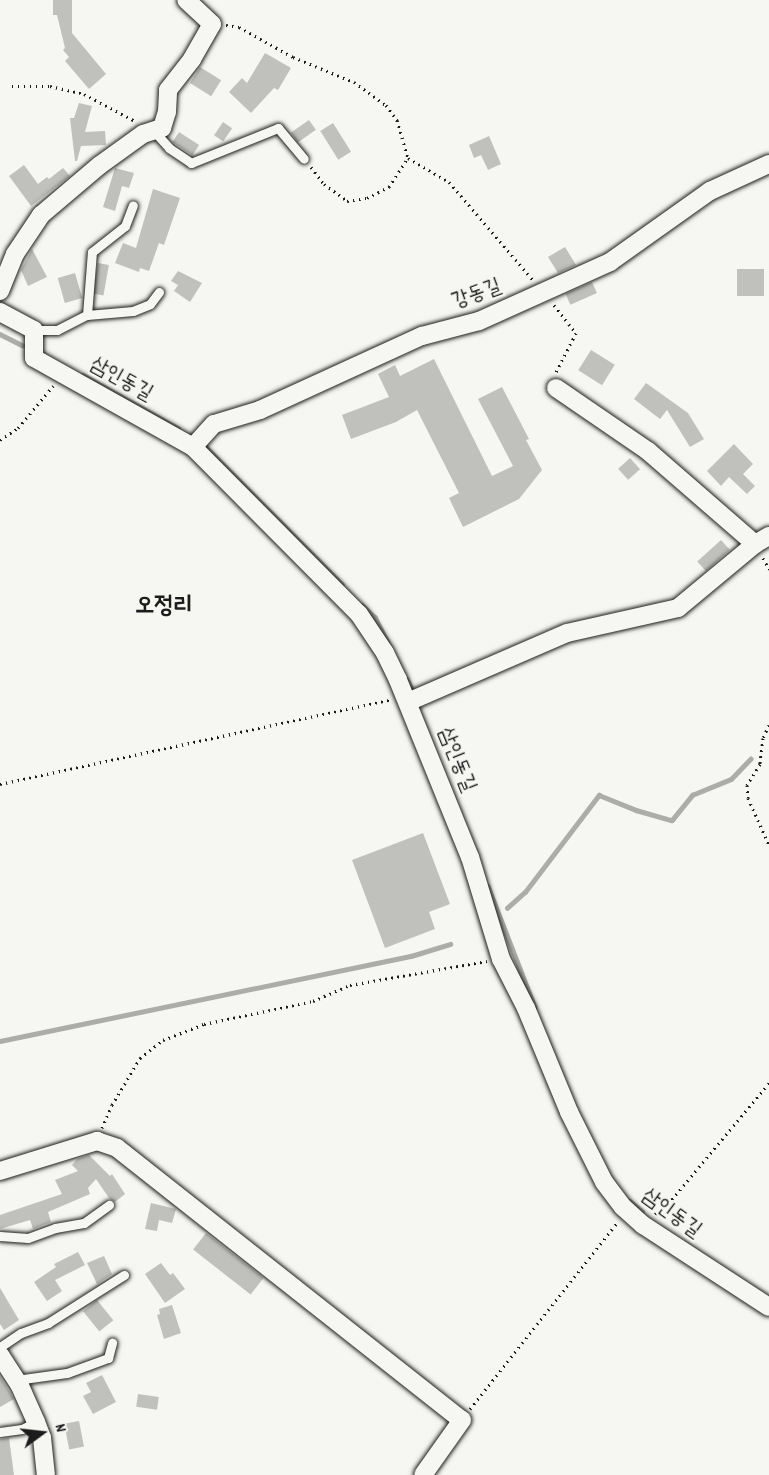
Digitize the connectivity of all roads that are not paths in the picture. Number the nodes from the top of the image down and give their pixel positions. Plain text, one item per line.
1 (186, 0) edge
2 (153, 130) junction
3 (304, 159) road end
4 (769, 164) edge
5 (133, 204) dead end
6 (0, 291) edge
7 (159, 292) dead end
8 (0, 312) edge
9 (87, 315) junction
10 (34, 330) junction
11 (556, 388) road end
12 (193, 447) junction
13 (762, 540) edge
14 (407, 699) junction
15 (0, 1171) edge
16 (109, 1205) dead end
17 (0, 1236) edge
18 (124, 1275) dead end
19 (769, 1307) edge
20 (112, 1343) dead end
21 (0, 1347) edge
22 (0, 1355) edge
23 (16, 1380) junction
24 (36, 1422) junction
25 (0, 1432) edge
26 (46, 1475) edge
27 (423, 1475) edge

1 - 2 street
2 - 3 lane
2 - 6 street
4 - 12 street, 강동길
5 - 9 lane
7 - 9 lane
8 - 10 street
9 - 10 lane
10 - 12 street, 삼인동길
11 - 13 street
12 - 14 street, 삼인동길
13 - 14 street
14 - 19 street, 삼인동길
15 - 27 street
16 - 17 lane
18 - 21 lane
20 - 23 lane
22 - 23 street
23 - 24 street
24 - 25 lane
24 - 26 street

